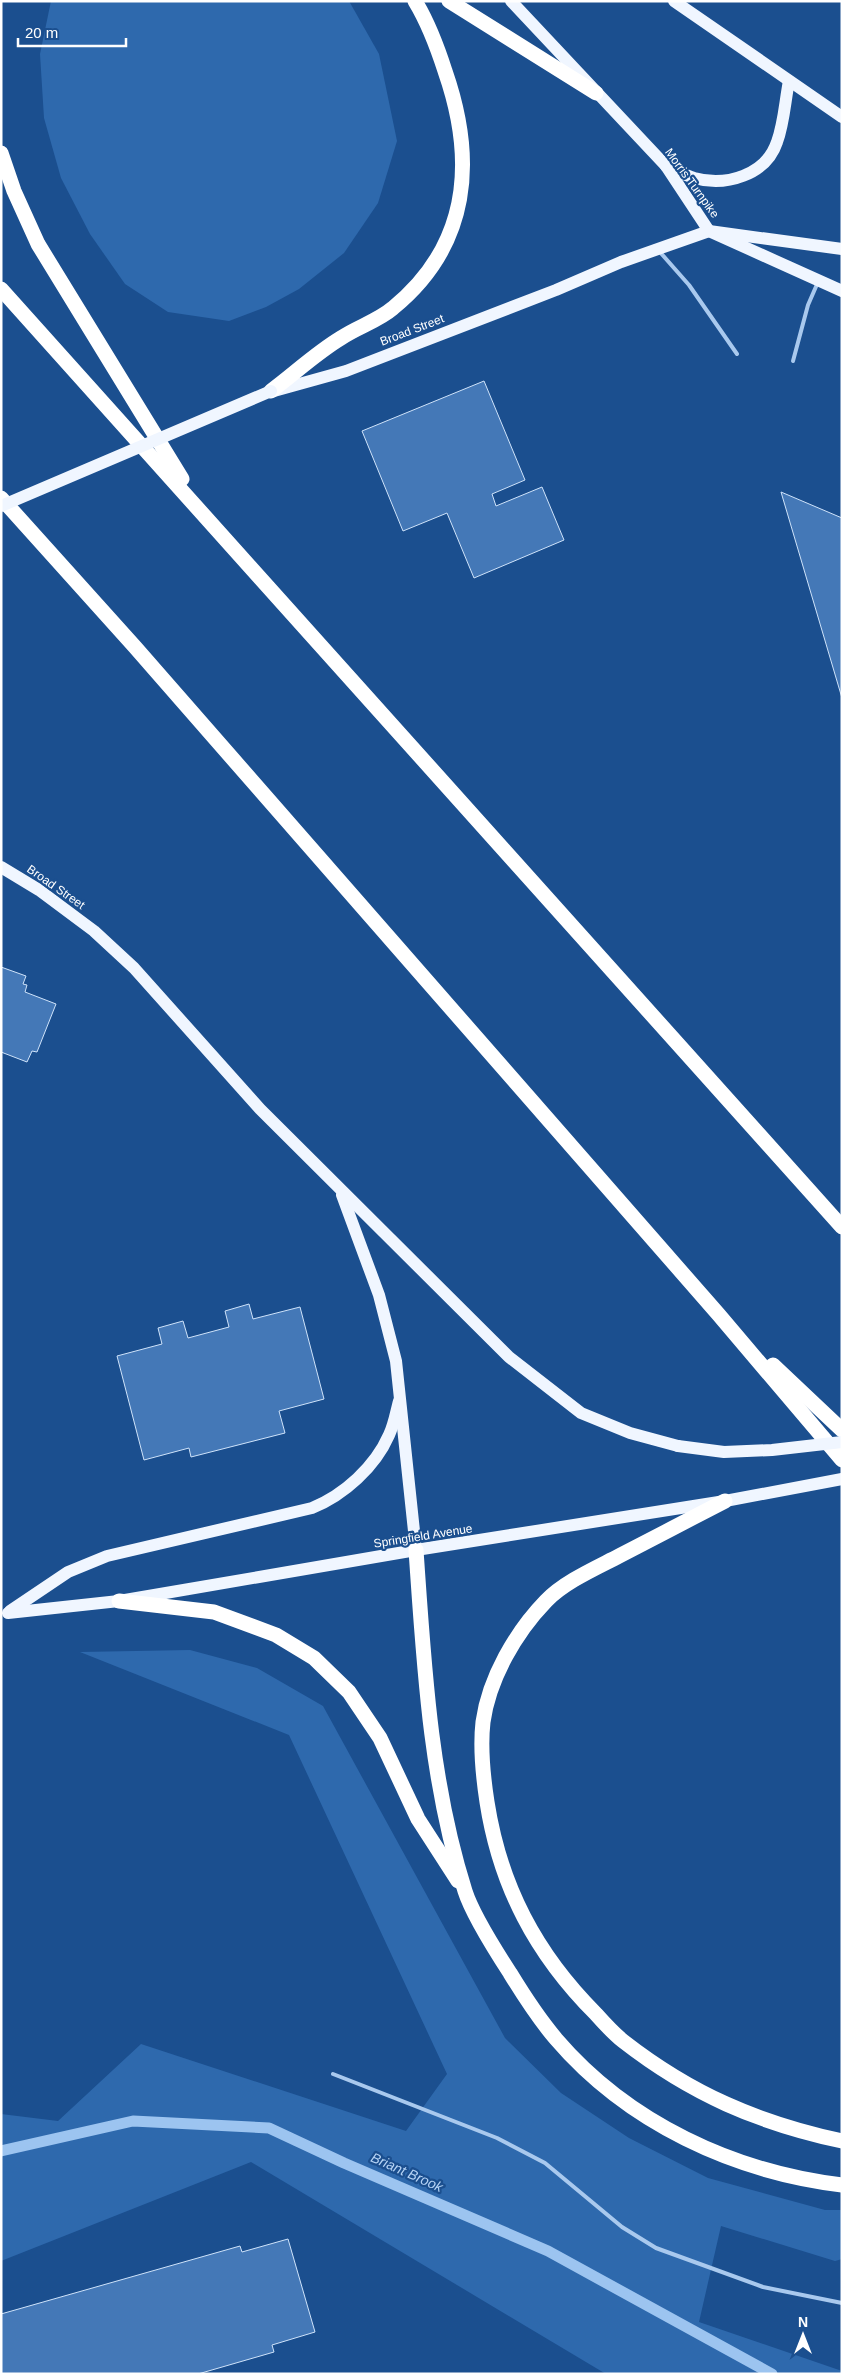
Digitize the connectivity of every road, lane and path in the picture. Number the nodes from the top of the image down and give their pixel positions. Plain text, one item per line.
1 (415, 1) edge
2 (449, 1) edge
3 (512, 1) edge
4 (674, 1) edge
5 (789, 82) junction
6 (596, 93) junction
7 (842, 117) edge
8 (1, 153) edge
9 (666, 166) junction
10 (709, 231) junction
11 (842, 249) edge
12 (658, 250) junction
13 (819, 280) junction
14 (1, 289) edge
15 (842, 291) edge
16 (738, 354) dead end
17 (793, 361) dead end
18 (272, 391) junction
19 (1, 498) edge
20 (1, 506) edge
21 (203, 512) junction
22 (1, 867) edge
23 (341, 1191) junction
24 (842, 1227) edge
25 (719, 1315) junction
26 (399, 1401) junction
27 (842, 1430) edge
28 (842, 1442) edge
29 (842, 1460) edge
30 (842, 1479) edge
31 (725, 1501) junction
32 (416, 1550) junction
33 (119, 1601) junction
34 (4, 1614) edge
35 (466, 1893) junction
36 (333, 2074) dead end
37 (842, 2141) edge
38 (842, 2185) edge
39 (842, 2303) edge

1 - 18 highway
2 - 6 highway
3 - 6 main road, Morris Turnpike
4 - 5 main road
5 - 7 main road
5 - 9 main road
6 - 9 main road, Morris Turnpike
8 - 21 highway
9 - 10 main road, Morris Turnpike
10 - 11 main road, Broad Street
10 - 12 main road, Broad Street
10 - 13 main road, Morris Turnpike
12 - 16 lane
12 - 18 main road, Broad Street
13 - 15 main road, Morris Turnpike
13 - 17 lane
14 - 21 highway
18 - 20 main road, Broad Street, bridge
19 - 25 highway
21 - 24 highway
22 - 23 main road, Broad Street
23 - 26 main road
23 - 28 main road, Broad Street, bridge
25 - 27 highway
25 - 29 highway
26 - 32 main road
26 - 34 main road, Springfield Avenue
30 - 31 main road, Springfield Avenue
31 - 32 main road, Springfield Avenue
31 - 37 highway
32 - 33 main road, Springfield Avenue
32 - 35 highway
33 - 34 main road, Springfield Avenue
33 - 35 highway
35 - 38 highway
36 - 39 lane

